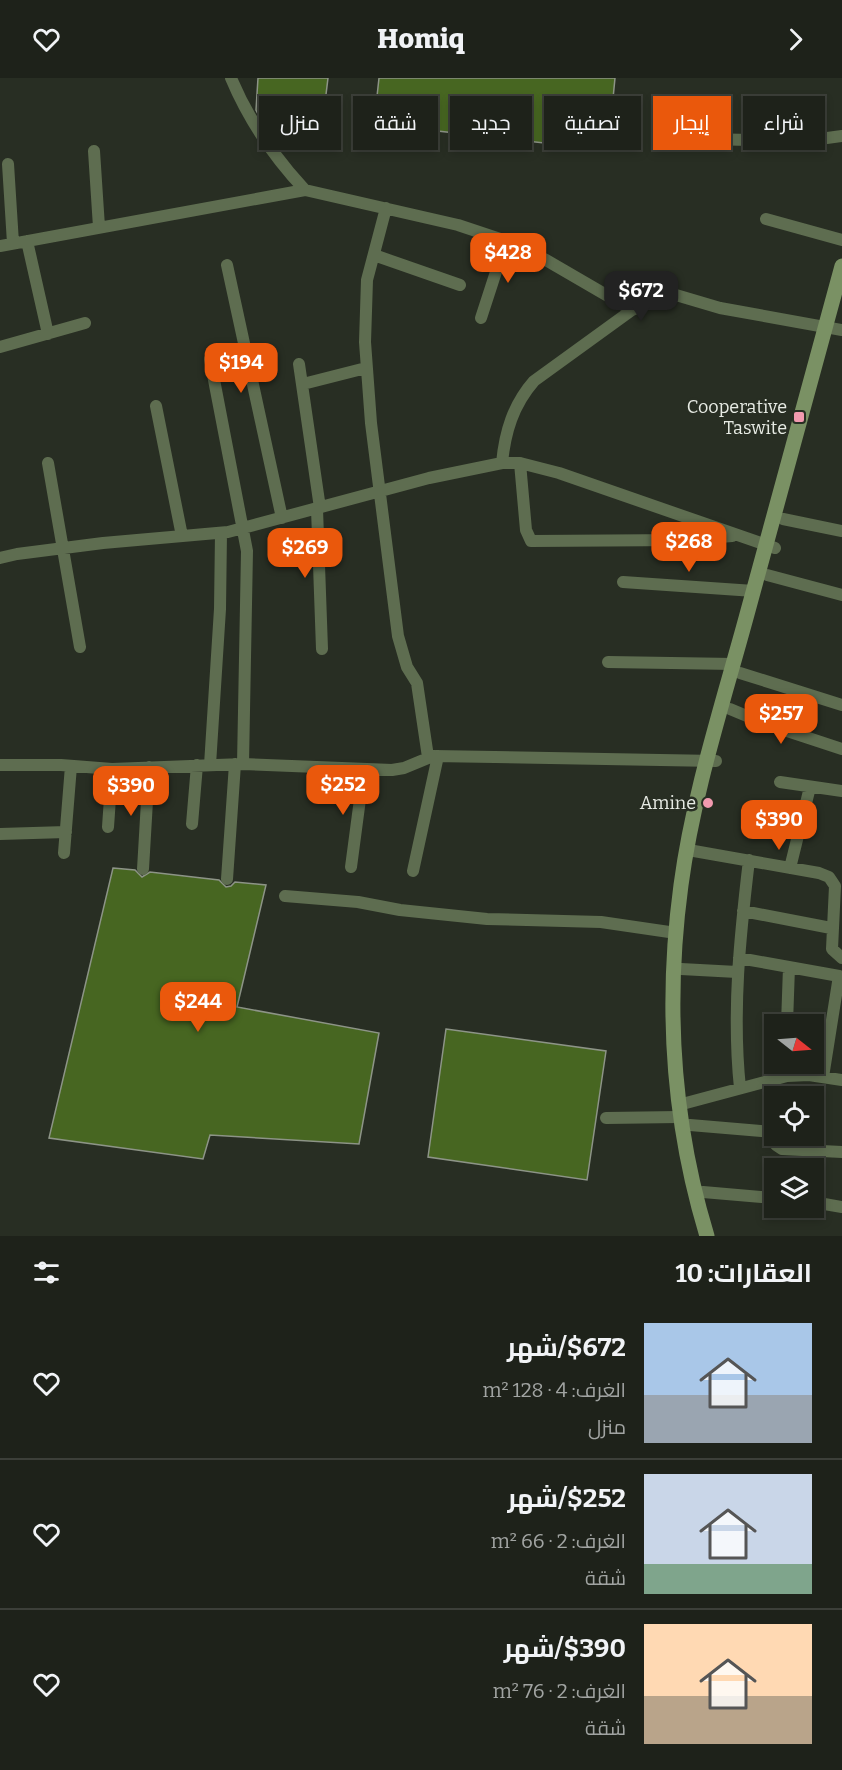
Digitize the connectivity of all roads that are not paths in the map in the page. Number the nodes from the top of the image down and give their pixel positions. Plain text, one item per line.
1 (231, 78) edge
2 (842, 136) edge
3 (731, 140) edge
4 (94, 151) dead end
5 (8, 164) dead end
6 (305, 190) junction
7 (386, 208) junction
8 (766, 219) dead end
9 (99, 227) junction
10 (842, 240) edge
11 (27, 241) junction
12 (506, 241) junction
13 (13, 243) junction
14 (0, 246) edge
15 (374, 255) junction
16 (227, 265) dead end
17 (842, 266) edge
18 (460, 285) dead end
19 (842, 302) edge
20 (632, 310) junction
21 (481, 318) dead end
22 (85, 323) dead end
23 (834, 328) edge
24 (48, 334) junction
25 (0, 347) edge
26 (210, 359) dead end
27 (299, 364) dead end
28 (366, 368) junction
29 (303, 384) junction
30 (156, 406) dead end
31 (48, 462) dead end
32 (502, 463) junction
33 (520, 463) junction
34 (380, 492) junction
35 (318, 508) junction
36 (282, 518) junction
37 (783, 519) junction
38 (242, 529) junction
39 (842, 531) edge
40 (220, 533) junction
41 (182, 536) junction
42 (736, 536) junction
43 (770, 547) junction
44 (63, 548) junction
45 (0, 558) edge
46 (767, 575) junction
47 (623, 582) dead end
48 (754, 591) junction
49 (842, 595) edge
50 (80, 647) dead end
51 (322, 649) dead end
52 (608, 662) dead end
53 (737, 669) junction
54 (842, 705) edge
55 (730, 710) junction
56 (842, 749) edge
57 (433, 756) junction
58 (712, 761) junction
59 (239, 764) junction
60 (0, 765) edge
61 (197, 765) junction
62 (210, 765) junction
63 (71, 766) junction
64 (149, 767) junction
65 (112, 769) junction
66 (364, 769) junction
67 (780, 782) dead end
68 (810, 787) junction
69 (842, 791) edge
70 (192, 824) dead end
71 (108, 827) dead end
72 (66, 832) junction
73 (0, 834) edge
74 (694, 851) junction
75 (64, 853) dead end
76 (749, 860) junction
77 (351, 867) dead end
78 (790, 868) junction
79 (143, 869) dead end
80 (413, 871) dead end
81 (227, 879) dead end
82 (285, 896) dead end
83 (743, 911) junction
84 (831, 928) junction
85 (676, 933) junction
86 (739, 958) junction
87 (842, 958) edge
88 (789, 967) junction
89 (681, 969) junction
90 (737, 972) junction
91 (787, 1014) edge
92 (780, 1074) edge
93 (793, 1074) edge
94 (823, 1077) junction
95 (842, 1080) edge
96 (740, 1088) junction
97 (685, 1115) junction
98 (606, 1118) dead end
99 (764, 1131) edge
100 (778, 1146) edge
101 (842, 1152) edge
102 (703, 1192) junction
103 (764, 1197) edge
104 (824, 1204) edge
105 (842, 1207) edge
106 (707, 1236) edge
107 (715, 1236) edge

1 - 6 street
2 - 3 street
4 - 9 street
5 - 13 street
6 - 7 street
6 - 9 street
7 - 12 street
7 - 15 street
8 - 10 street
9 - 11 street
11 - 13 street
11 - 24 street
12 - 20 street
12 - 21 street
13 - 14 street
15 - 18 street
15 - 28 street
16 - 36 street
17 - 23 main road
19 - 23 main road
20 - 23 street
20 - 32 street
22 - 24 street
23 - 37 main road
23 - 43 main road
24 - 25 street
26 - 38 street
27 - 29 street
28 - 29 street
28 - 34 street
29 - 35 street
30 - 41 street
31 - 44 street
32 - 33 street
32 - 34 street
33 - 42 street
33 - 42 street
34 - 35 street
34 - 57 street
35 - 36 street
35 - 51 street
36 - 38 street
37 - 39 street
37 - 43 main road
38 - 40 street
38 - 59 street
40 - 41 street
40 - 62 street
41 - 44 street
42 - 43 street
43 - 46 main road
43 - 48 main road
44 - 45 street
44 - 50 street
46 - 49 street
46 - 53 main road
47 - 48 street
48 - 53 main road
52 - 53 street
53 - 54 street
53 - 55 main road
53 - 58 main road
55 - 56 street
55 - 58 main road
57 - 58 street
57 - 66 street
57 - 80 street
58 - 74 main road
58 - 85 main road
59 - 62 street
59 - 66 street
59 - 81 street
60 - 63 street
61 - 62 street
61 - 64 street
61 - 70 street
63 - 65 street
63 - 72 street
64 - 65 street
64 - 79 street
65 - 71 street
66 - 77 street
67 - 68 street
68 - 69 street
68 - 78 street
72 - 73 street
72 - 75 street
74 - 76 street
74 - 89 main road
76 - 78 street
76 - 83 street
78 - 84 street
82 - 85 street
83 - 84 street
83 - 86 street
84 - 87 street
85 - 97 main road
86 - 88 street
86 - 90 street
88 - 91 street
88 - 94 street
89 - 90 street
89 - 97 main road
90 - 96 street
92 - 96 street
93 - 94 street
94 - 95 street
96 - 97 street
97 - 98 street
97 - 99 street
97 - 102 main road
97 - 106 main road
100 - 101 street
102 - 103 street
102 - 107 main road
104 - 105 street

